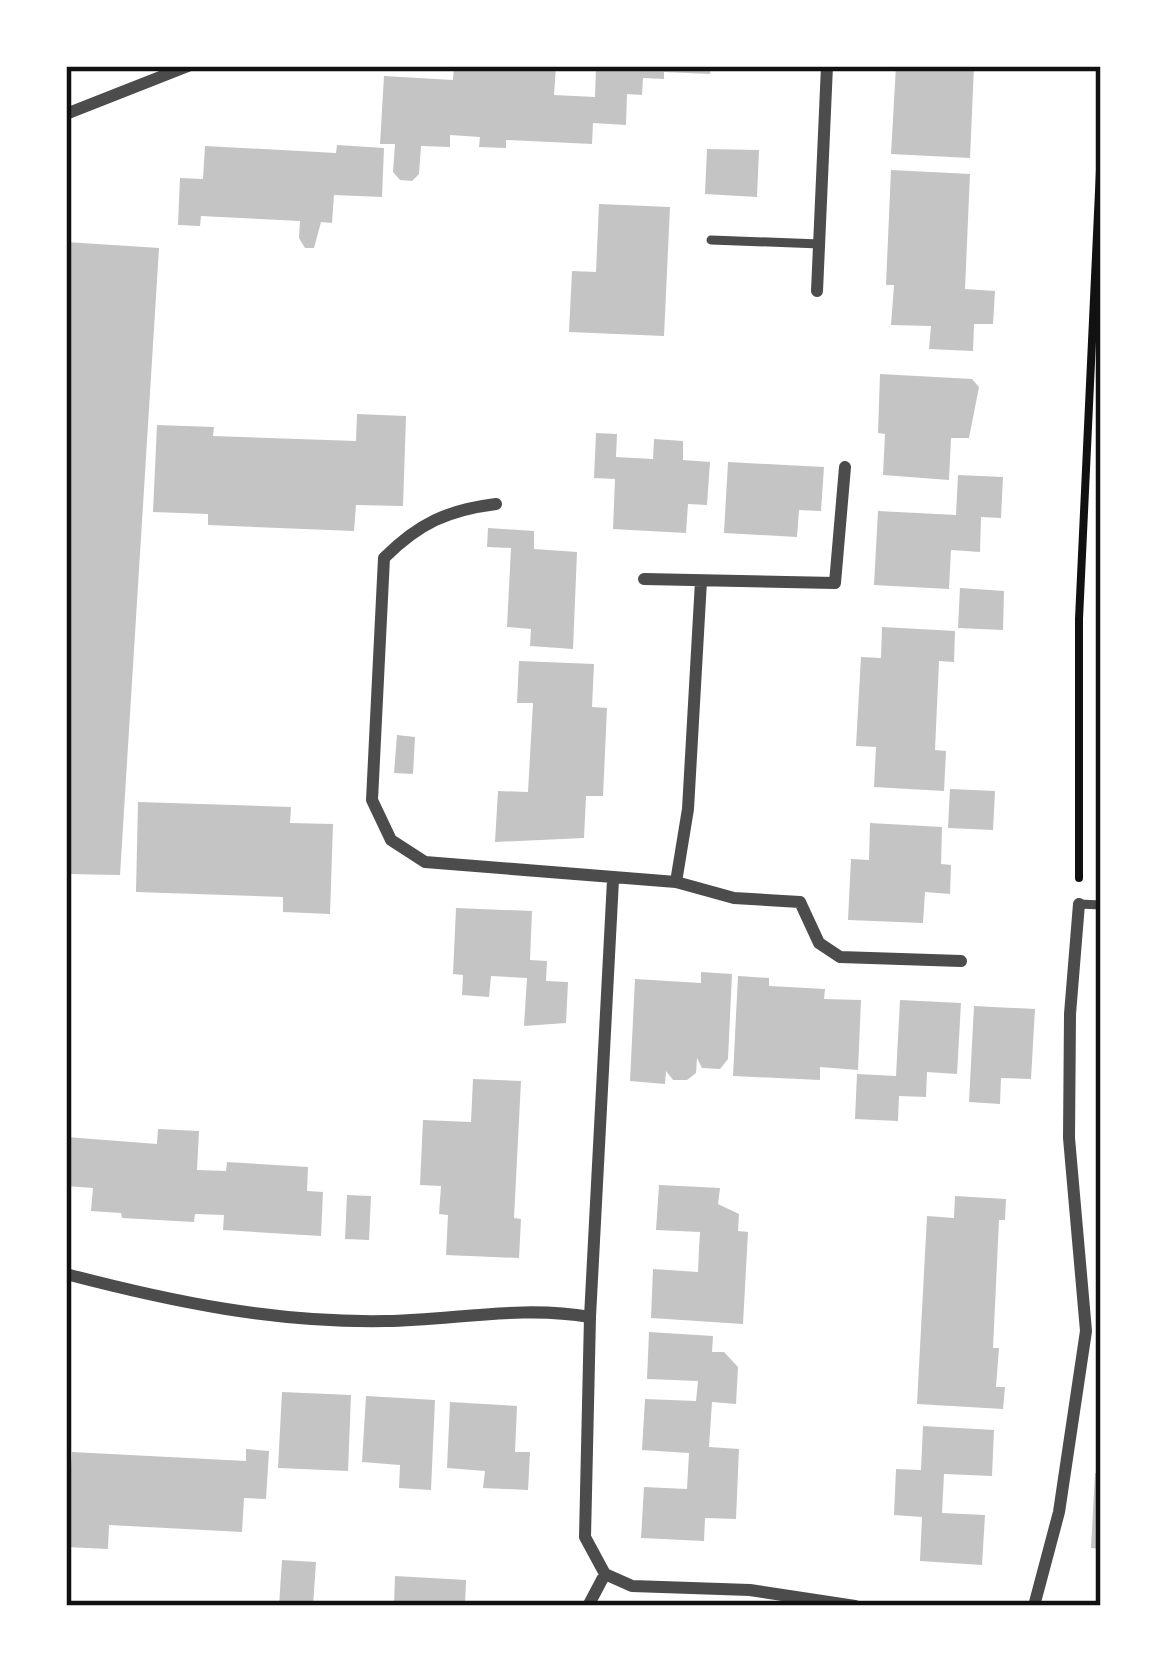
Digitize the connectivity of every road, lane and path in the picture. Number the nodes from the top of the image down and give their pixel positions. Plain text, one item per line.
1 (188, 66) edge
2 (827, 66) edge
3 (66, 114) edge
4 (1101, 149) edge
5 (712, 240) dead end
6 (820, 244) junction
7 (818, 291) dead end
8 (845, 467) dead end
9 (496, 504) dead end
10 (644, 579) dead end
11 (700, 581) junction
12 (613, 880) junction
13 (676, 883) junction
14 (1079, 904) junction
15 (1101, 905) edge
16 (961, 962) dead end
17 (66, 1274) edge
18 (590, 1317) junction
19 (604, 1574) junction
20 (588, 1606) edge
21 (855, 1606) edge
22 (1034, 1606) edge

1 - 3 street
2 - 6 street
4 - 14 path
5 - 6 lane
6 - 7 street
8 - 11 street
9 - 12 street
10 - 11 street
11 - 13 street
12 - 13 street
12 - 18 street
13 - 16 street
14 - 15 lane
14 - 22 street
17 - 18 street
18 - 19 street
19 - 20 street
19 - 21 street

